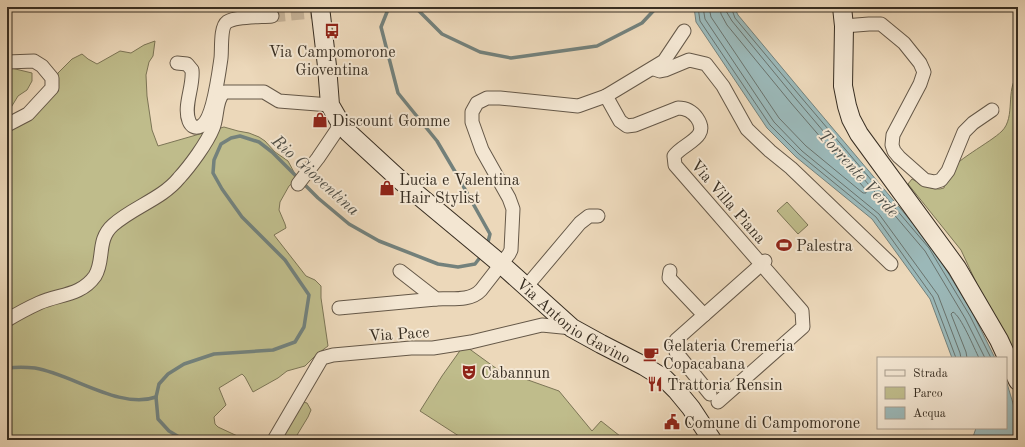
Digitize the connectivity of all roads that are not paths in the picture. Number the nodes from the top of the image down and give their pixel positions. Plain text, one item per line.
1 (842, 7) edge
2 (317, 10) edge
3 (272, 16) tunnel mouth
4 (844, 26) junction
5 (684, 31) dead end
6 (7, 62) edge
7 (177, 63) dead end
8 (653, 68) junction
9 (606, 96) junction
10 (330, 105) junction
11 (992, 110) dead end
12 (341, 124) junction
13 (7, 125) edge
14 (298, 184) dead end
15 (598, 216) dead end
16 (497, 261) junction
17 (764, 263) junction
18 (891, 264) dead end
19 (400, 271) dead end
20 (670, 271) dead end
21 (526, 287) junction
22 (436, 299) junction
23 (339, 308) dead end
24 (704, 314) junction
25 (7, 320) edge
26 (572, 328) junction
27 (1007, 357) edge
28 (1007, 357) edge
29 (1018, 381) edge
30 (274, 440) edge
31 (712, 440) edge

1 - 4 main road
2 - 10 main road
3 - 7 street
4 - 11 street
4 - 28 main road
5 - 8 street
6 - 13 street
8 - 9 street
8 - 18 street
9 - 16 street
9 - 17 street, Via Villa Piana
10 - 12 main road, Via Antonio Gavino
10 - 25 street
12 - 14 street
12 - 16 main road, Via Antonio Gavino
15 - 21 street
16 - 21 main road, Via Antonio Gavino
16 - 22 street
17 - 24 street, Via Villa Piana
17 - 24 street, Via Villa Piana
19 - 22 street
20 - 24 street
21 - 26 main road, Via Antonio Gavino
22 - 23 street
26 - 30 street, Via Pace
26 - 31 main road, Via Antonio Gavino
27 - 29 main road

